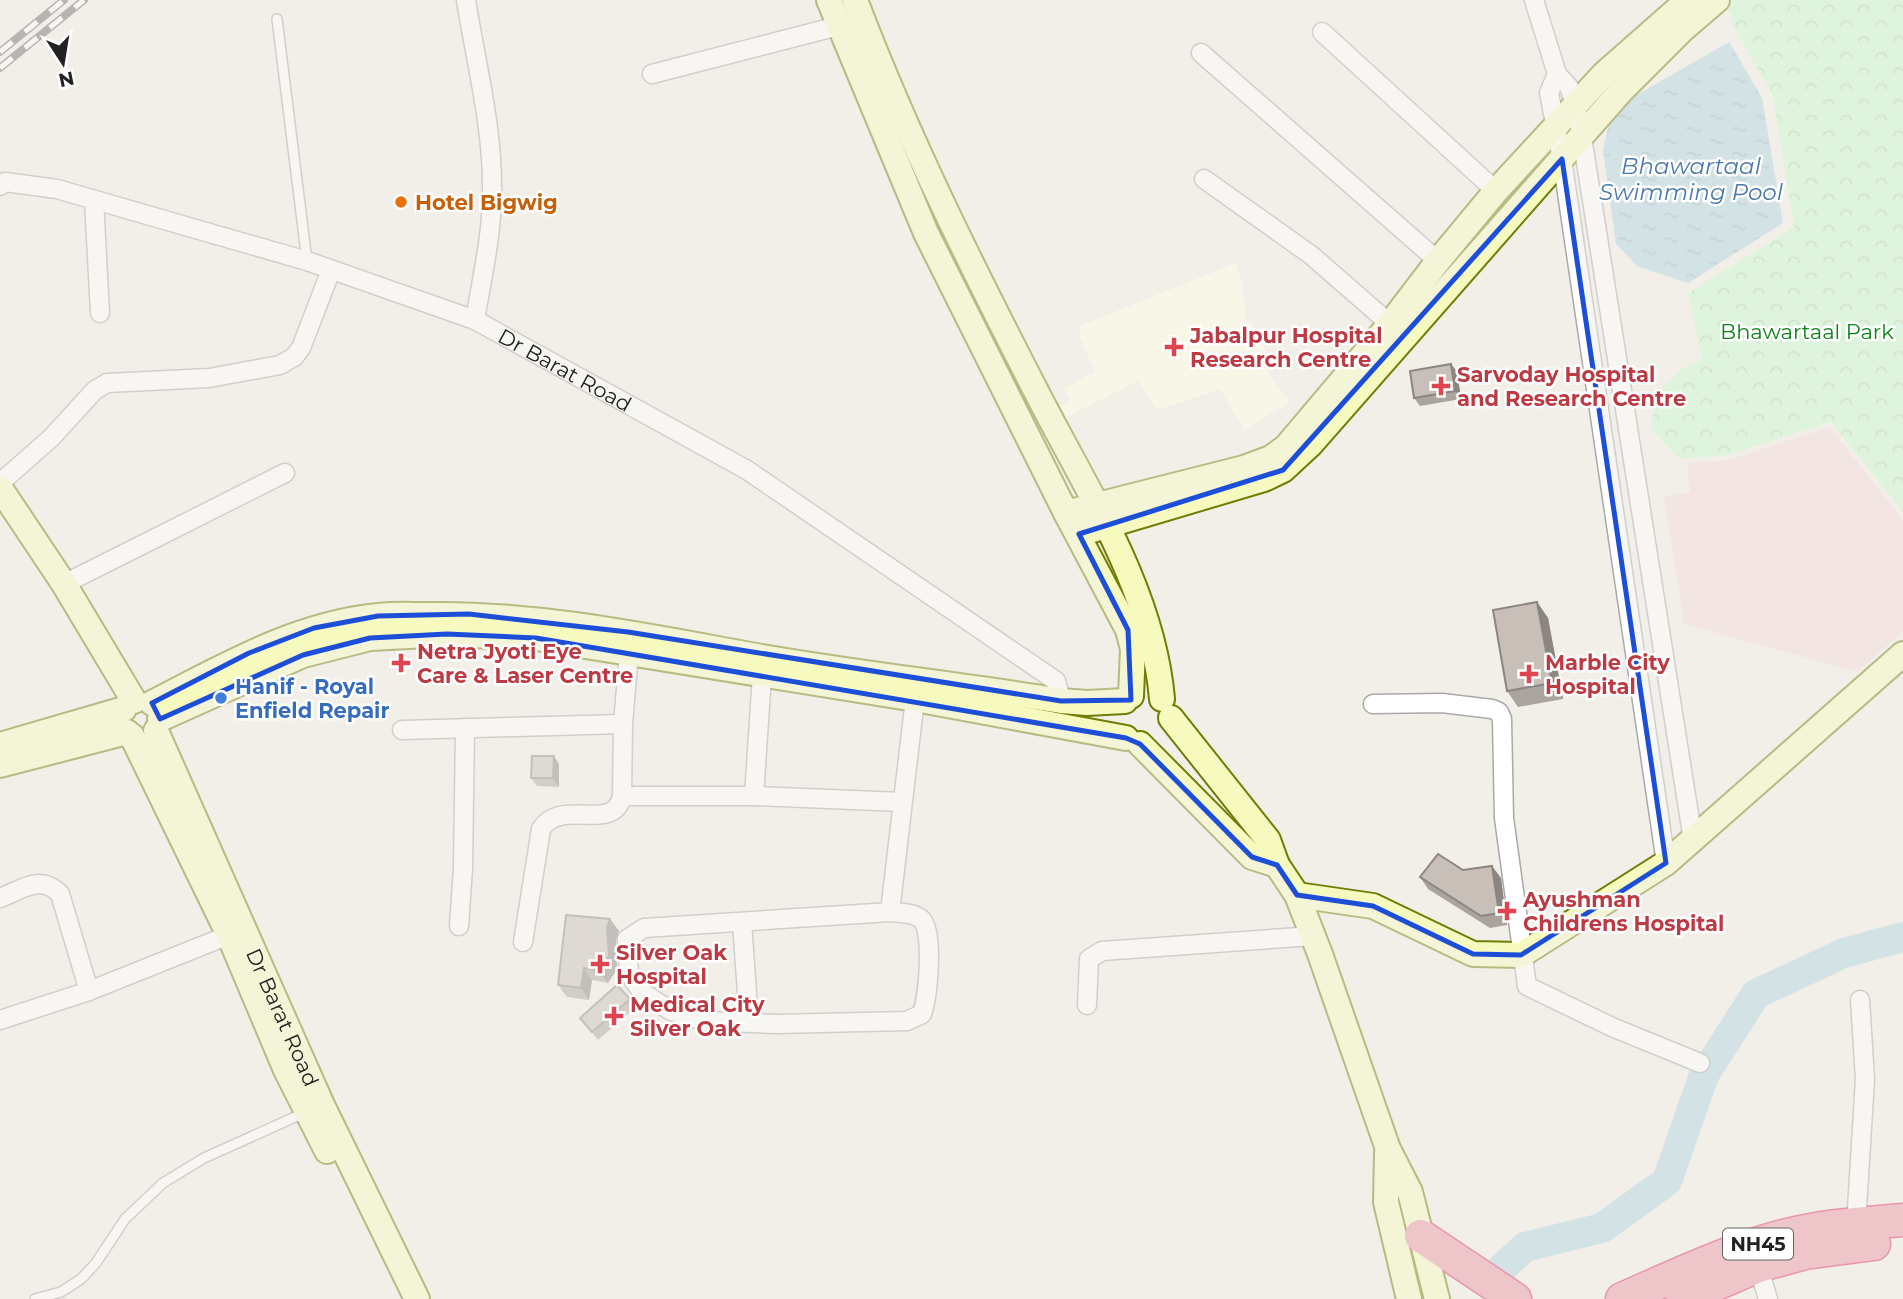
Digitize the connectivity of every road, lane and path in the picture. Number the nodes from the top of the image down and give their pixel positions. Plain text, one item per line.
1 (466, 0) edge
2 (829, 0) edge
3 (855, 0) edge
4 (1534, 0) edge
5 (1717, 0) edge
6 (1678, 10) edge
7 (277, 19) dead end
8 (838, 26) junction
9 (1322, 32) dead end
10 (1201, 53) dead end
11 (652, 74) dead end
12 (1557, 74) junction
13 (1576, 106) junction
14 (1556, 126) junction
15 (1582, 137) junction
16 (1562, 159) junction
17 (1204, 179) dead end
18 (0, 186) edge
19 (1496, 191) junction
20 (94, 200) junction
21 (307, 261) junction
22 (1438, 261) junction
23 (331, 270) junction
24 (100, 313) dead end
25 (475, 320) junction
26 (1390, 324) junction
27 (285, 473) dead end
28 (0, 486) edge
29 (1096, 505) junction
30 (1072, 524) junction
31 (1109, 526) junction
32 (64, 584) junction
33 (629, 653) junction
34 (1903, 654) edge
35 (762, 675) junction
36 (1128, 698) junction
37 (915, 699) junction
38 (1061, 701) junction
39 (1373, 704) dead end
40 (1166, 709) junction
41 (141, 719) junction
42 (623, 724) junction
43 (465, 728) junction
44 (402, 730) dead end
45 (1133, 741) junction
46 (0, 745) edge
47 (0, 765) edge
48 (622, 796) junction
49 (754, 796) junction
50 (902, 802) junction
51 (1693, 840) junction
52 (1666, 863) junction
53 (1277, 864) junction
54 (1297, 895) junction
55 (0, 898) edge
56 (890, 912) junction
57 (742, 922) junction
58 (459, 926) dead end
59 (229, 935) junction
60 (1313, 936) junction
61 (523, 942) dead end
62 (1521, 955) junction
63 (89, 991) junction
64 (1860, 1000) dead end
65 (1087, 1004) dead end
66 (0, 1020) edge
67 (749, 1023) junction
68 (1700, 1063) dead end
69 (306, 1112) junction
70 (1388, 1149) junction
71 (1903, 1220) edge
72 (1856, 1225) junction
73 (1421, 1236) junction
74 (1903, 1242) edge
75 (1755, 1256) junction
76 (35, 1299) edge
77 (401, 1299) edge
78 (417, 1299) edge
79 (1409, 1299) edge
80 (1437, 1299) edge
81 (1516, 1299) edge
82 (1622, 1299) edge
83 (1682, 1299) edge
84 (1768, 1299) edge

1 - 25 street
2 - 8 street
3 - 29 street
4 - 12 street
5 - 6 street
6 - 13 street
6 - 15 street
7 - 21 lane
8 - 11 street
8 - 30 street
9 - 19 street
10 - 22 street
12 - 13 street
12 - 14 street
13 - 14 street
13 - 15 street
14 - 16 street
14 - 19 street
15 - 16 street
15 - 51 street
16 - 31 street
16 - 52 street
17 - 26 street
18 - 20 street, Dr Barat Road
19 - 22 street
20 - 21 street, Dr Barat Road
20 - 24 street
21 - 23 street, Dr Barat Road
22 - 26 street
23 - 25 street, Dr Barat Road
23 - 28 street
25 - 38 street, Dr Barat Road
26 - 29 street
27 - 32 street
28 - 32 street, Dr Barat Road
29 - 30 street
29 - 31 street
30 - 31 street
30 - 36 street
31 - 40 street
32 - 41 street, Dr Barat Road
33 - 35 street
33 - 41 street
33 - 42 street
34 - 51 street
35 - 37 street
35 - 49 street
36 - 38 street
36 - 40 street
36 - 45 street
37 - 45 street
37 - 50 street
38 - 41 street
39 - 62 street
40 - 45 street
40 - 53 street
41 - 46 street
41 - 47 street
41 - 59 street, Dr Barat Road
41 - 78 street, Dr Barat Road
42 - 43 street
42 - 48 street
43 - 44 street
43 - 58 street
45 - 53 street
48 - 49 street
48 - 61 street
49 - 50 street
50 - 56 street
51 - 52 street
52 - 62 street
53 - 54 street
54 - 60 street
54 - 62 street
55 - 63 street
56 - 57 street
56 - 67 street
57 - 67 street
57 - 67 street
59 - 63 street
59 - 69 street, Dr Barat Road
60 - 65 street
60 - 70 street
62 - 68 street
63 - 66 street
64 - 72 street
69 - 76 lane
69 - 77 street, Dr Barat Road
70 - 73 street
70 - 79 street
71 - 72 highway, NH45
72 - 75 highway, NH45
73 - 80 street
73 - 81 highway
74 - 75 highway, NH45
75 - 82 highway, NH45
75 - 83 highway, NH45
75 - 84 street

